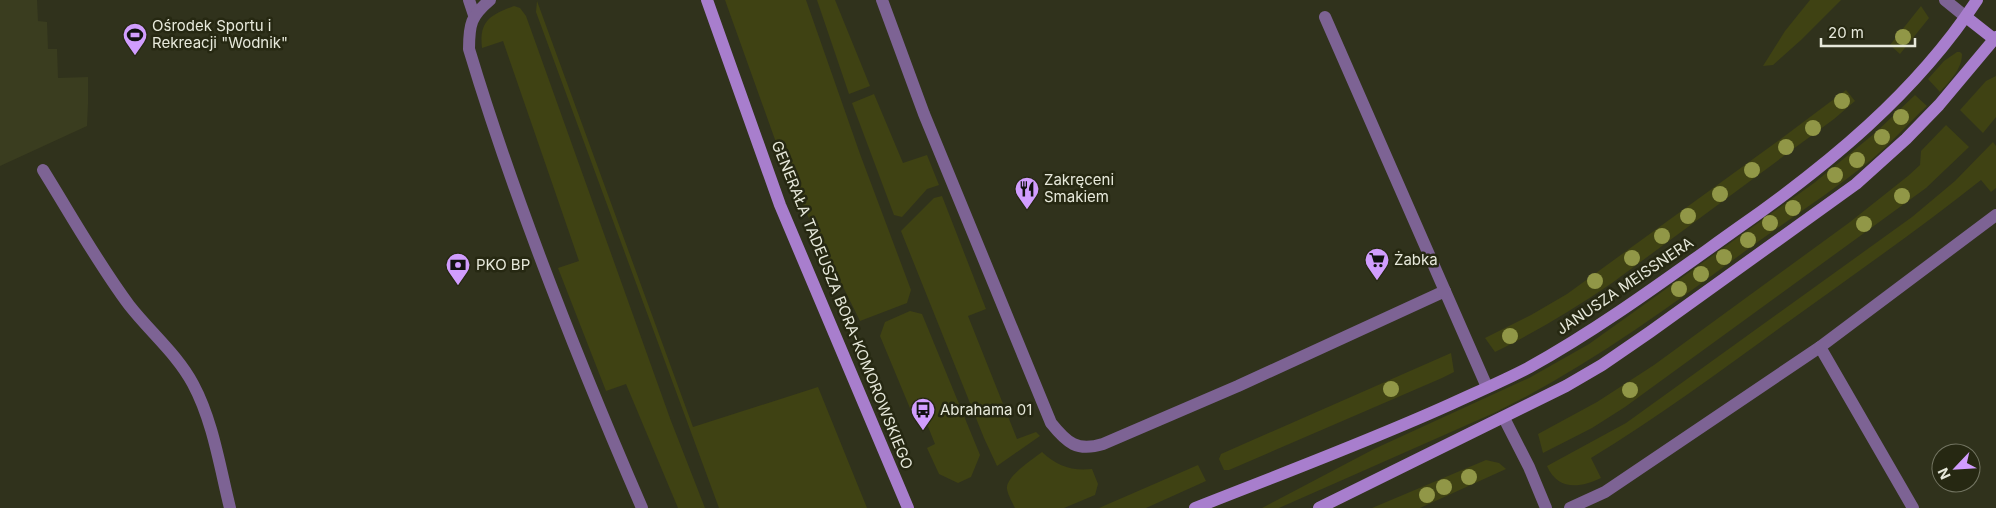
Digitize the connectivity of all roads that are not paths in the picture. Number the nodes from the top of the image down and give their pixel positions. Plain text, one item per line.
1 (469, 0) edge
2 (490, 0) edge
3 (707, 0) edge
4 (882, 0) edge
5 (1945, 0) edge
6 (1977, 0) edge
7 (474, 15) junction
8 (1325, 17) dead end
9 (1966, 17) junction
10 (1995, 39) edge
11 (42, 170) dead end
12 (1996, 215) edge
13 (1445, 291) junction
14 (1820, 347) junction
15 (1487, 388) junction
16 (1504, 418) junction
17 (230, 508) edge
18 (642, 508) edge
19 (908, 508) edge
20 (1195, 508) edge
21 (1319, 508) edge
22 (1546, 508) edge
23 (1570, 508) edge
24 (1913, 508) edge

1 - 7 street
2 - 7 street
3 - 19 street, GENERAŁA TADEUSZA BORA-KOMOROWSKIEGO
4 - 13 street
5 - 9 street
6 - 9 street, JANUSZA MEISSNERA
7 - 18 street
8 - 13 street
9 - 10 street
9 - 15 street, JANUSZA MEISSNERA
10 - 16 street
11 - 17 street
12 - 14 street
13 - 15 street
14 - 23 street
14 - 24 street
15 - 20 street, JANUSZA MEISSNERA
16 - 21 street
16 - 22 street

